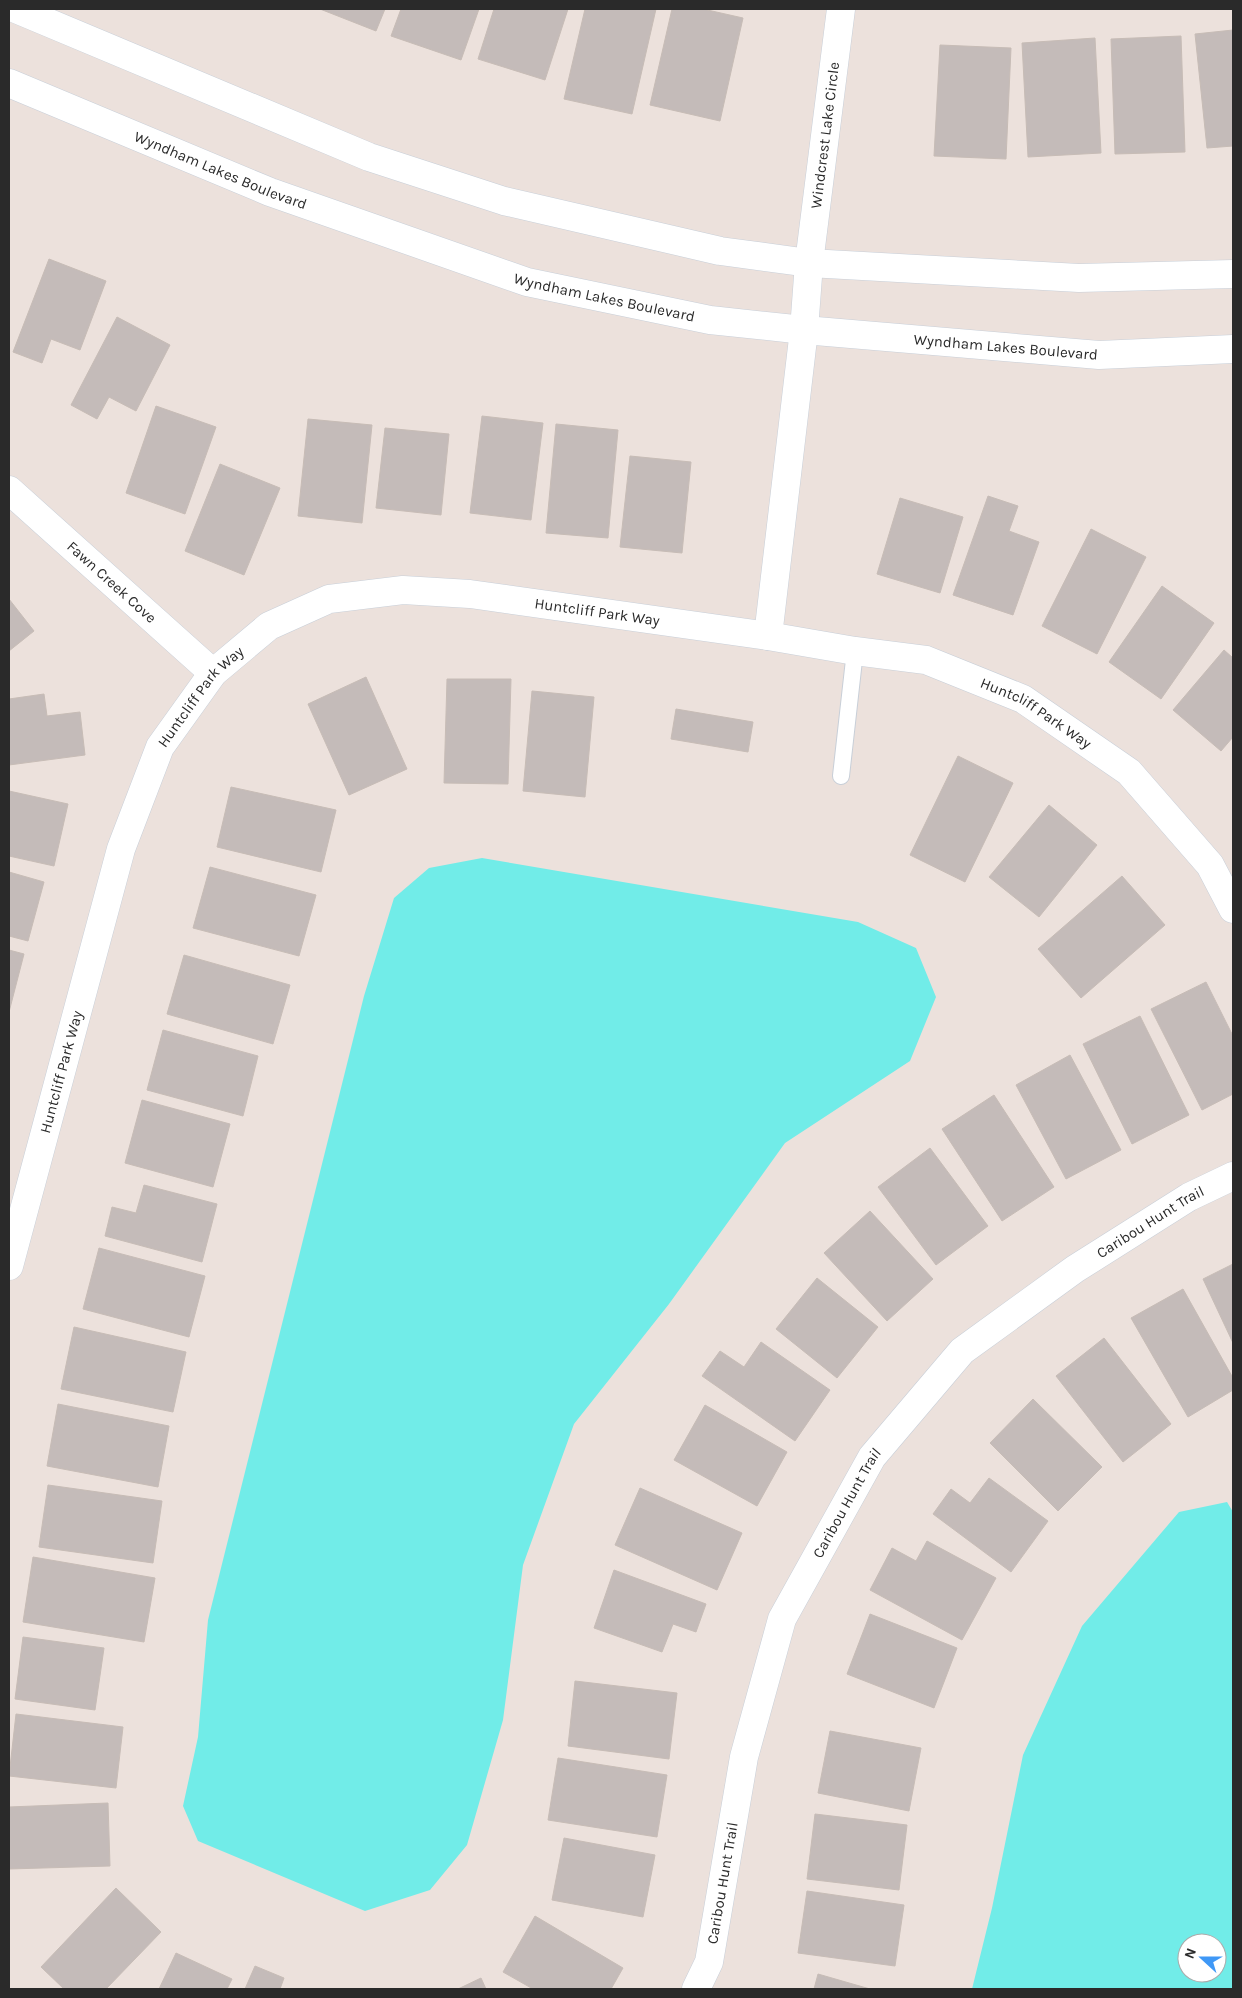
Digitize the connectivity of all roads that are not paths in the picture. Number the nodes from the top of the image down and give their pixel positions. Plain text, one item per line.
1 (16, 9) edge
2 (841, 9) edge
3 (9, 84) edge
4 (809, 263) junction
5 (1233, 274) edge
6 (804, 330) junction
7 (1233, 349) edge
8 (9, 490) edge
9 (768, 636) junction
10 (855, 651) junction
11 (214, 673) junction
12 (841, 776) dead end
13 (1233, 909) edge
14 (1233, 1176) edge
15 (9, 1266) edge
16 (696, 1989) edge

1 - 4 street
2 - 4 street, Windcrest Lake Circle
3 - 6 street, Wyndham Lakes Boulevard
4 - 5 street
4 - 6 street, Windcrest Lake Circle
6 - 7 street, Wyndham Lakes Boulevard
6 - 9 street
8 - 11 street, Fawn Creek Cove
9 - 10 street, Huntcliff Park Way
9 - 11 street, Huntcliff Park Way
10 - 12 lane
10 - 13 street, Huntcliff Park Way
11 - 15 street, Huntcliff Park Way
14 - 16 street, Caribou Hunt Trail

